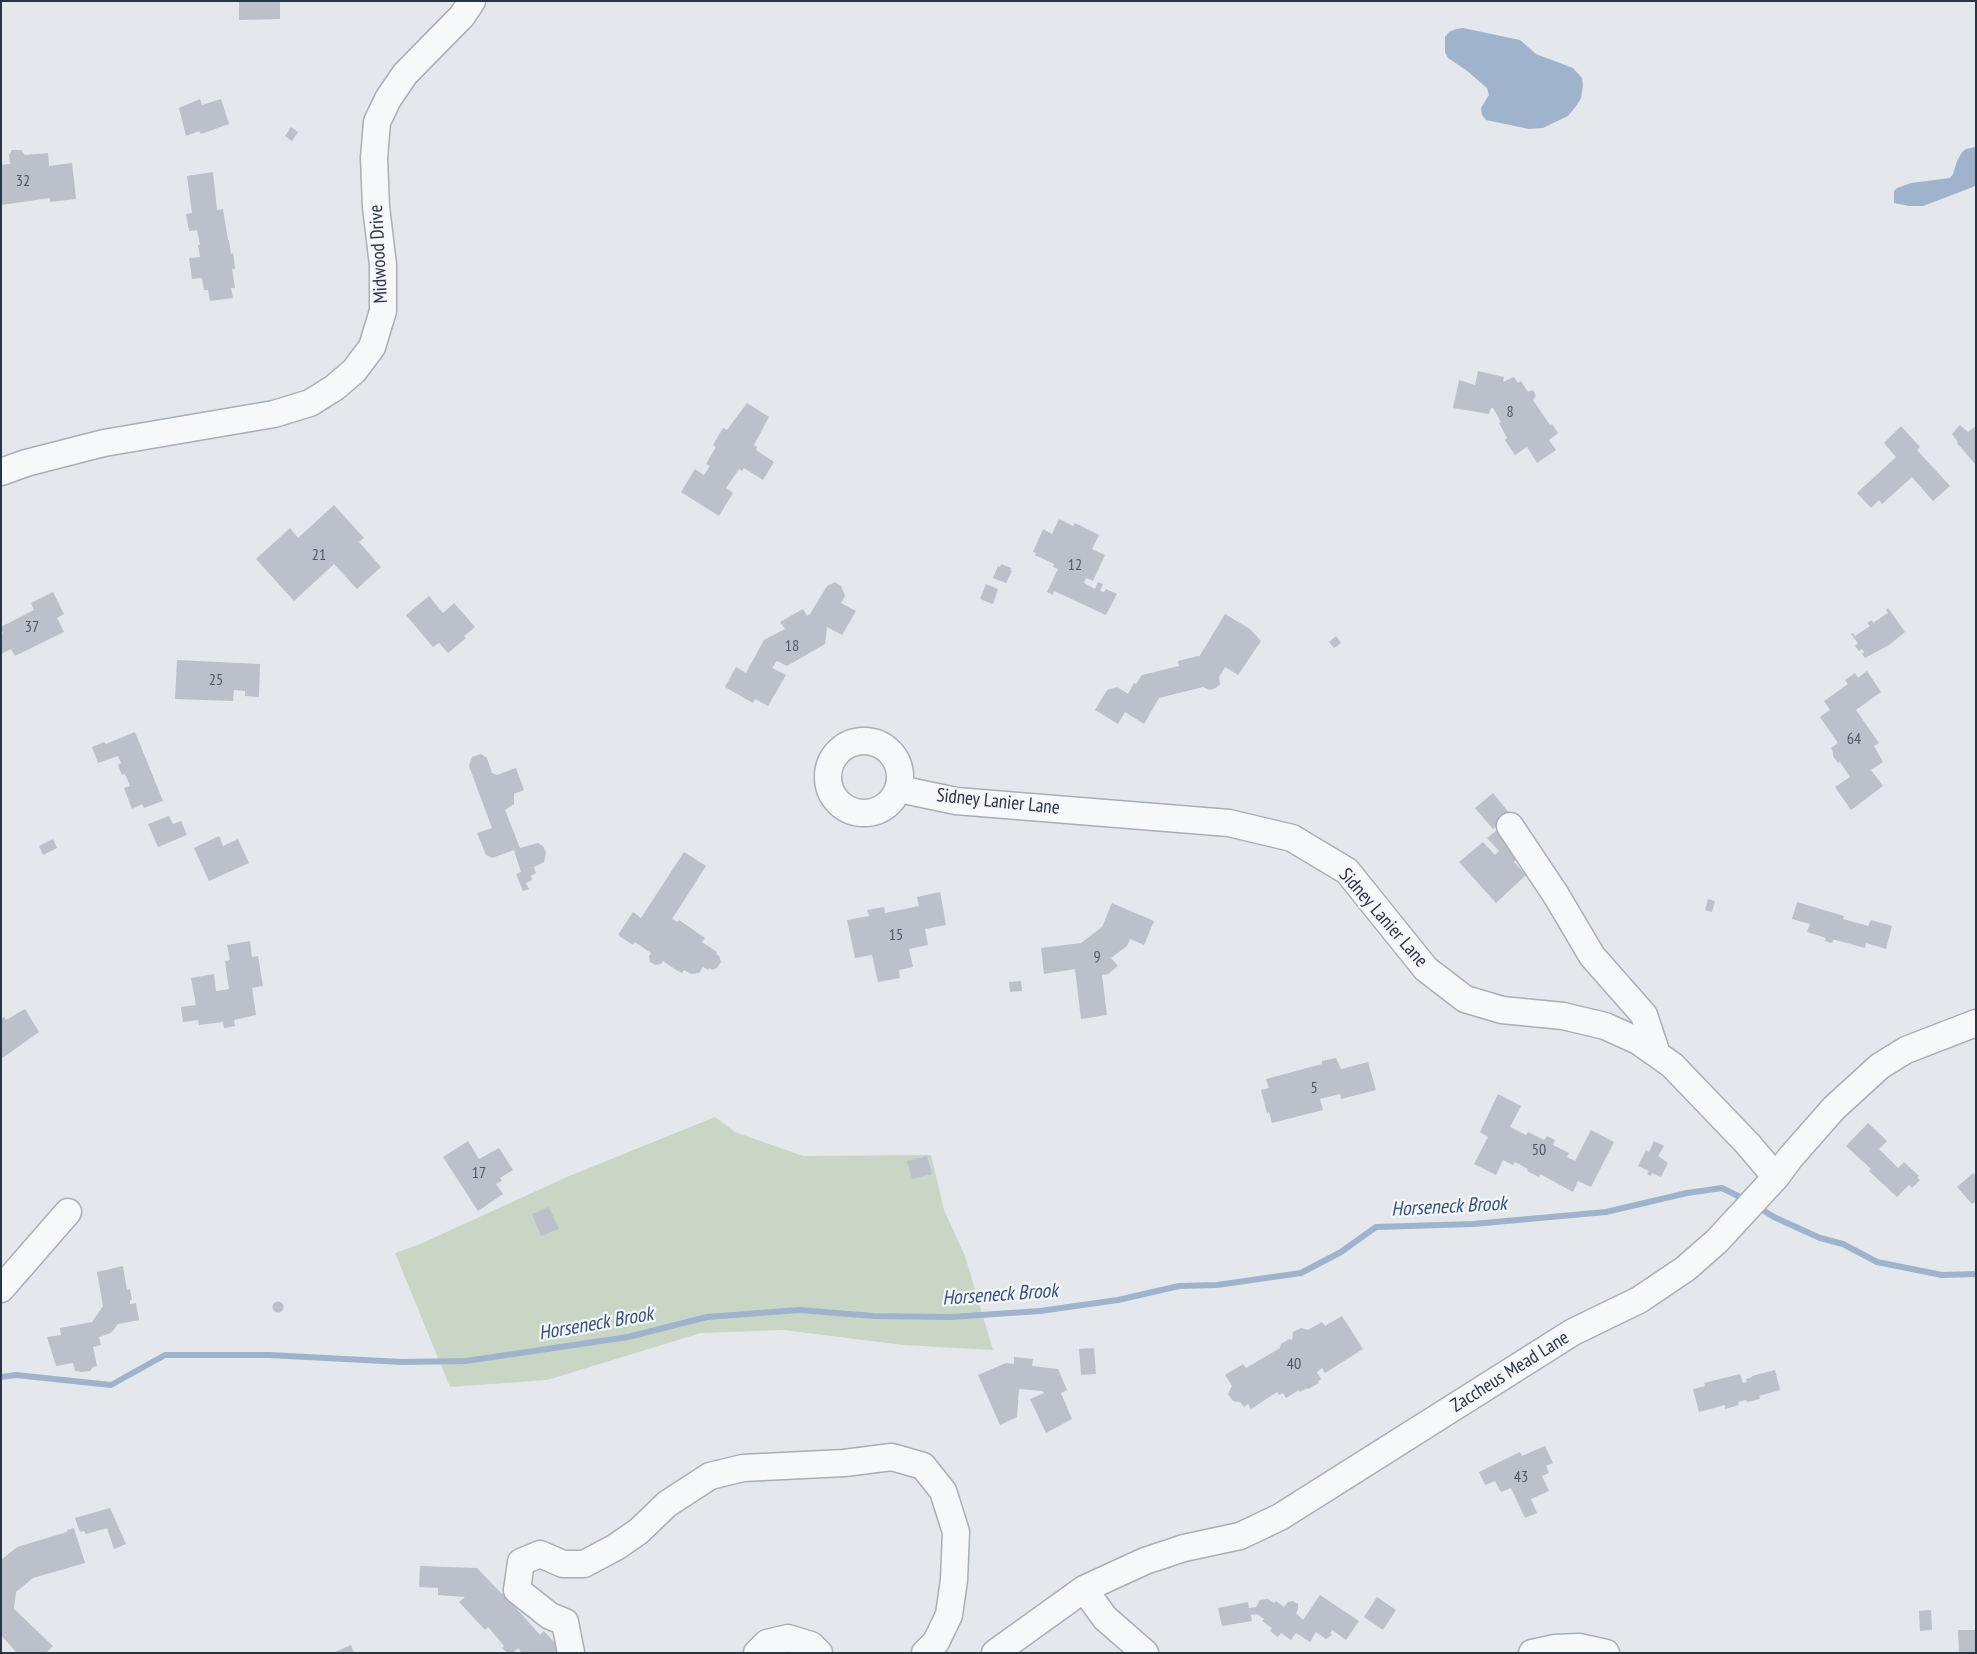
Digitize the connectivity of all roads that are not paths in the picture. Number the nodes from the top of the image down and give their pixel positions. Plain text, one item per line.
1 (472, 1) edge
2 (1, 472) edge
3 (898, 789) dead end
4 (1510, 826) dead end
5 (1976, 1023) edge
6 (1657, 1054) junction
7 (1770, 1183) junction
8 (68, 1212) dead end
9 (1, 1289) edge
10 (1084, 1589) junction
11 (571, 1653) edge
12 (757, 1653) edge
13 (819, 1653) edge
14 (925, 1653) edge
15 (995, 1653) edge
16 (1145, 1653) edge
17 (1532, 1653) edge
18 (1606, 1653) edge

1 - 2 street, Midwood Drive
3 - 6 street, Sidney Lanier Lane
4 - 6 street
5 - 7 street, Zaccheus Mead Lane
6 - 7 street, Sidney Lanier Lane
7 - 10 street, Zaccheus Mead Lane
8 - 9 street
10 - 15 street, Zaccheus Mead Lane
10 - 16 street
11 - 14 street
12 - 13 street
17 - 18 street

